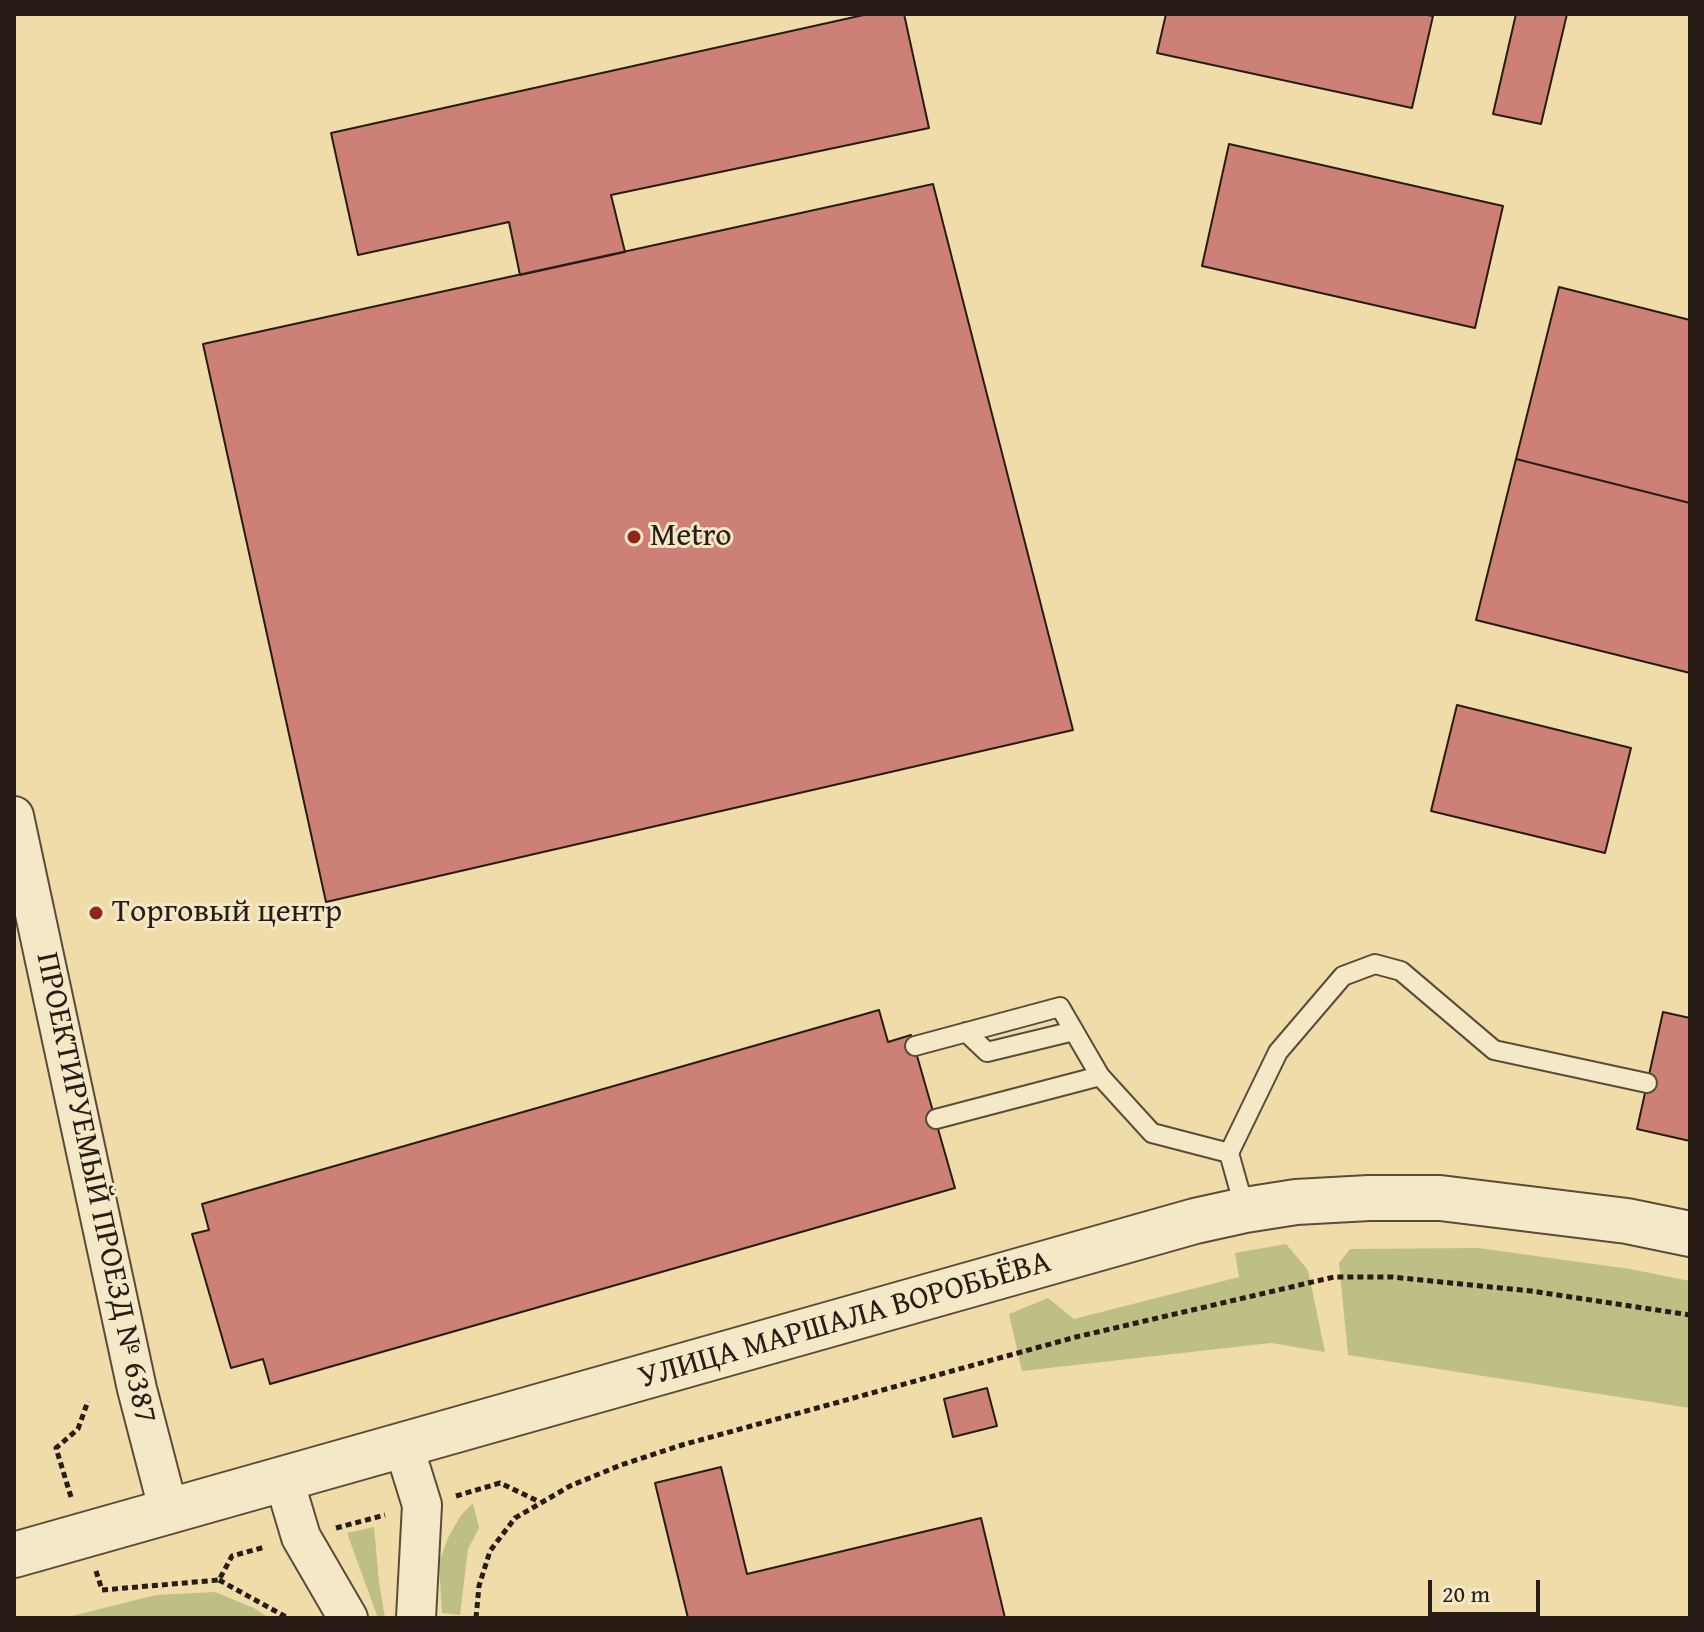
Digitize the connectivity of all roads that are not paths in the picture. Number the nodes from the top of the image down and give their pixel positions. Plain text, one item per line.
1 (14, 816) edge
2 (1074, 1031) junction
3 (966, 1032) junction
4 (915, 1046) dead end
5 (1100, 1076) junction
6 (1647, 1083) dead end
7 (936, 1119) dead end
8 (1229, 1153) junction
9 (1245, 1210) junction
10 (1690, 1234) edge
11 (404, 1447) junction
12 (284, 1480) junction
13 (169, 1512) junction
14 (14, 1555) edge
15 (348, 1618) edge
16 (416, 1618) edge

1 - 13 street, ПРОЕКТИРУЕМЫЙ ПРОЕЗД № 6387
2 - 3 lane
2 - 3 lane
2 - 5 lane
3 - 4 lane
5 - 7 lane
5 - 8 lane
6 - 8 lane
8 - 9 lane
9 - 10 street, УЛИЦА МАРШАЛА ВОРОБЬЁВА
9 - 11 street, УЛИЦА МАРШАЛА ВОРОБЬЁВА
11 - 12 street, УЛИЦА МАРШАЛА ВОРОБЬЁВА
11 - 16 street
12 - 13 street, УЛИЦА МАРШАЛА ВОРОБЬЁВА
12 - 15 street
13 - 14 street, УЛИЦА МАРШАЛА ВОРОБЬЁВА

